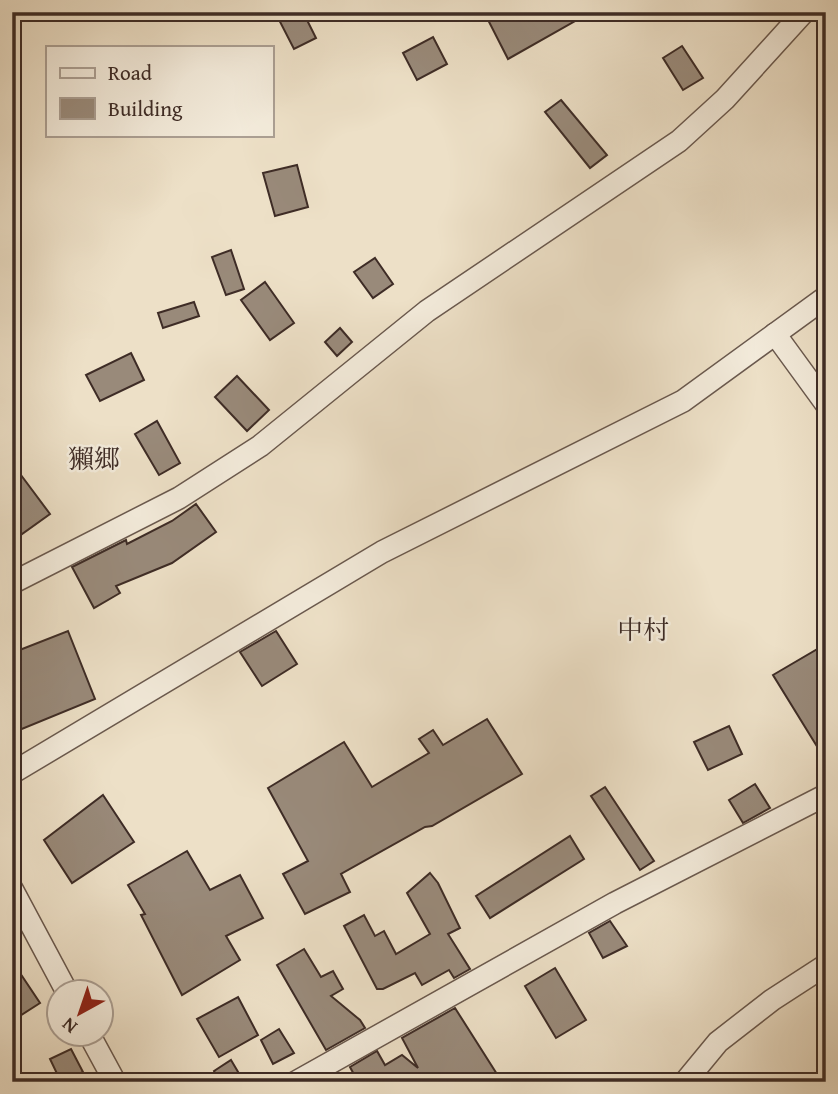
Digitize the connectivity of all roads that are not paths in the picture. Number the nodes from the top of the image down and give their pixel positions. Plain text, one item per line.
1 (804, 12) edge
2 (826, 297) edge
3 (775, 334) junction
4 (826, 404) edge
5 (12, 583) edge
6 (12, 772) edge
7 (824, 799) edge
8 (12, 890) edge
9 (826, 965) edge
10 (59, 978) edge
11 (97, 1048) edge
12 (115, 1082) edge
13 (296, 1082) edge
14 (685, 1082) edge

1 - 5 street
2 - 3 street
3 - 4 street
3 - 6 street
7 - 13 street
8 - 10 street
9 - 14 street
11 - 12 street

